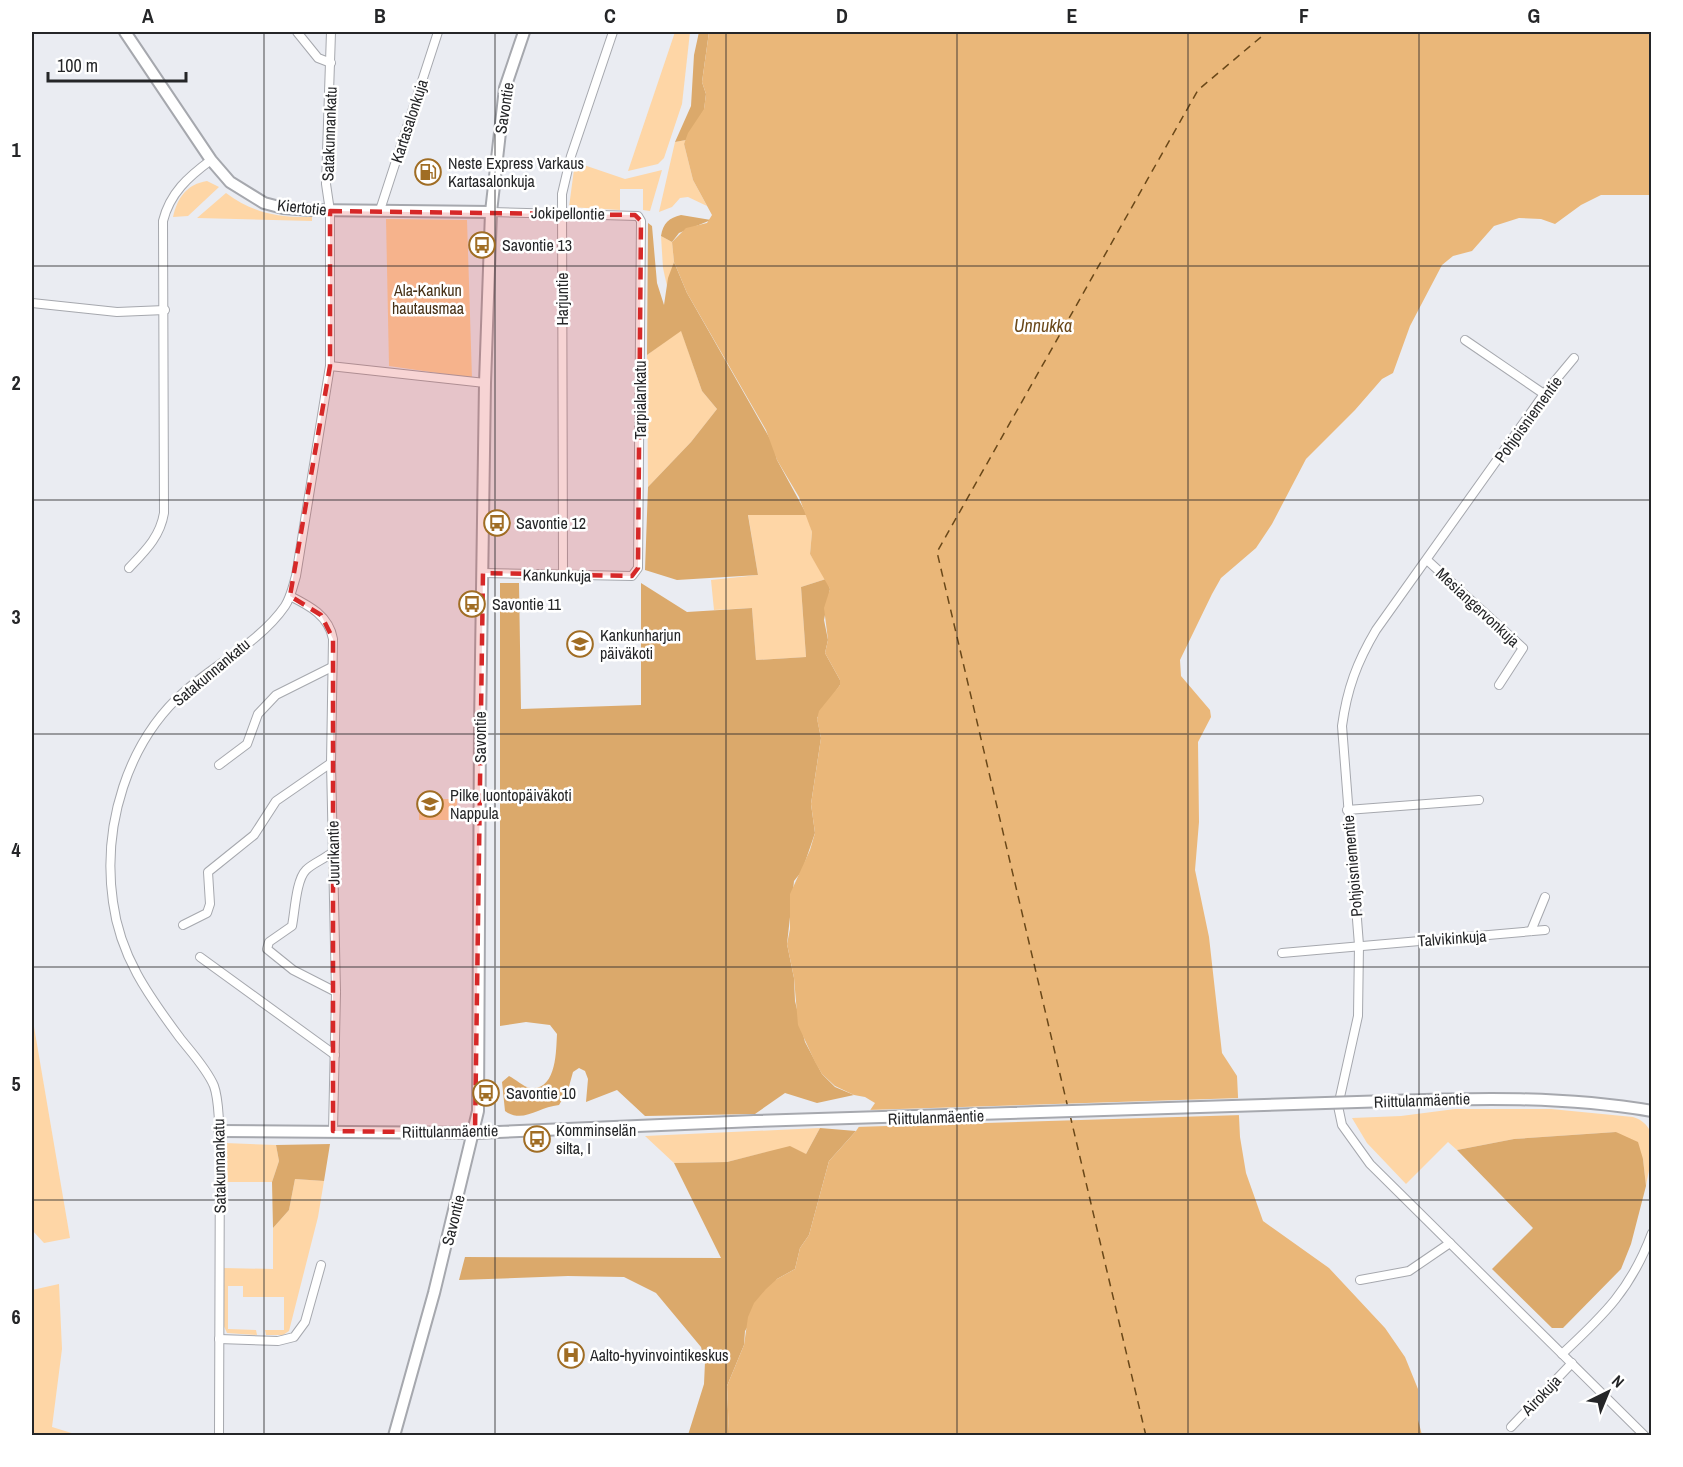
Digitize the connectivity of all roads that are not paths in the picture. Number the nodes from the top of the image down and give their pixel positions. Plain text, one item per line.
1 (125, 32) edge
2 (297, 32) edge
3 (331, 32) edge
4 (438, 32) edge
5 (524, 32) edge
6 (613, 32) edge
7 (331, 63) junction
8 (211, 160) junction
9 (380, 210) junction
10 (330, 211) junction
11 (491, 212) junction
12 (562, 213) junction
13 (641, 221) joint
14 (32, 303) edge
15 (165, 310) junction
16 (1465, 340) dead end
17 (1574, 358) dead end
18 (330, 366) junction
19 (485, 383) junction
20 (1544, 394) junction
21 (1427, 560) junction
22 (129, 568) dead end
23 (483, 573) junction
24 (562, 574) junction
25 (632, 576) joint
26 (290, 596) junction
27 (332, 667) junction
28 (1499, 685) dead end
29 (331, 763) junction
30 (219, 765) dead end
31 (1479, 800) dead end
32 (1347, 810) junction
33 (334, 851) junction
34 (1545, 897) dead end
35 (183, 925) dead end
36 (1545, 930) dead end
37 (1531, 931) junction
38 (1359, 945) junction
39 (1282, 953) dead end
40 (200, 957) dead end
41 (336, 992) junction
42 (335, 1055) junction
43 (1652, 1111) edge
44 (220, 1131) junction
45 (333, 1131) junction
46 (475, 1132) junction
47 (1652, 1233) edge
48 (1450, 1243) junction
49 (321, 1265) dead end
50 (1360, 1281) dead end
51 (219, 1340) junction
52 (1562, 1354) junction
53 (1572, 1363) junction
54 (1511, 1427) dead end
55 (219, 1436) edge
56 (394, 1436) edge
57 (1645, 1436) edge

1 - 8 street, Kiertotie
2 - 7 street
3 - 7 street, Satakunnankatu
4 - 9 street, Kartasalonkuja
5 - 11 street, Savontie
6 - 12 street, Harjuntie
7 - 10 street, Satakunnankatu
8 - 10 street, Kiertotie
8 - 15 street
9 - 10 street, Kiertotie
9 - 11 street, Kiertotie
10 - 18 street, Satakunnankatu
11 - 12 street, Jokipellontie
11 - 19 street, Savontie
12 - 13 street, Jokipellontie
12 - 24 street, Harjuntie
13 - 25 street, Tarpialankatu
14 - 15 street
15 - 22 street
16 - 20 street
17 - 20 street, Pohjoisniementie
18 - 19 street
18 - 26 street, Satakunnankatu
19 - 23 street, Savontie
20 - 21 street, Pohjoisniementie
21 - 28 street, Mesiangervonkuja
21 - 32 street, Pohjoisniementie
23 - 24 street, Kankunkuja
23 - 46 street, Savontie
24 - 25 street, Kankunkuja
26 - 27 street, Juurikantie
26 - 44 street, Satakunnankatu
27 - 29 street, Juurikantie
27 - 30 street
29 - 33 street, Juurikantie
29 - 35 street
31 - 32 street
32 - 38 street, Pohjoisniementie
33 - 41 street, Juurikantie
33 - 41 street
34 - 37 street
36 - 37 street, Talvikinkuja
37 - 38 street, Talvikinkuja
38 - 39 street, Talvikinkuja
38 - 48 street, Pohjoisniementie
40 - 42 street
41 - 42 street, Juurikantie
42 - 45 street, Juurikantie
43 - 46 street, Riittulanmäentie, bridge
44 - 45 street, Riittulanmäentie
44 - 51 street, Satakunnankatu
45 - 46 street, Riittulanmäentie
46 - 56 street, Savontie
47 - 52 street
48 - 50 street
48 - 52 street, Pohjoisniementie
49 - 51 street
51 - 55 street, Satakunnankatu
52 - 53 street, Pohjoisniementie
53 - 54 street, Airokuja
53 - 57 street, Pohjoisniementie

